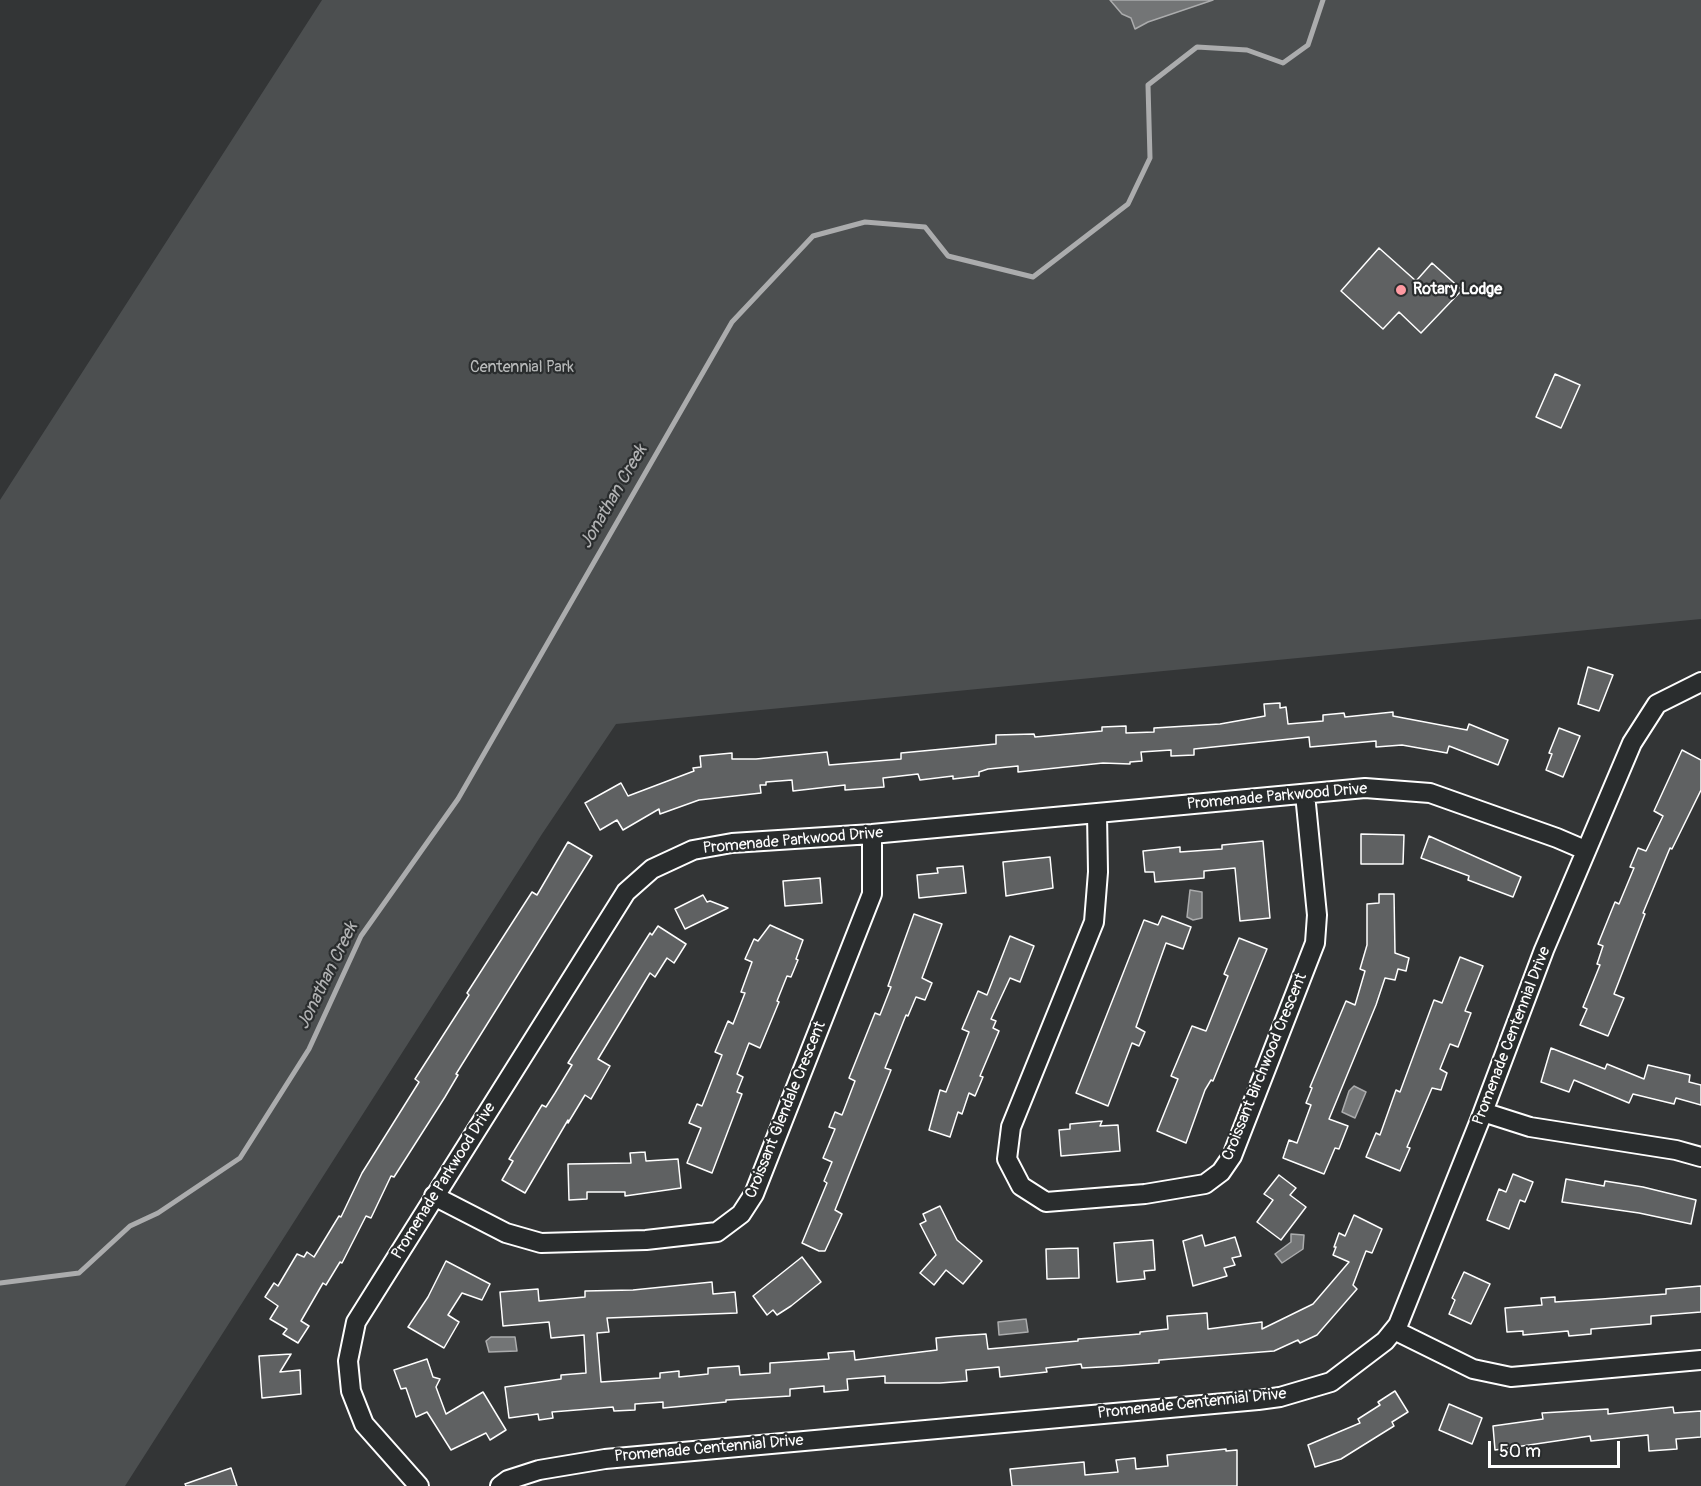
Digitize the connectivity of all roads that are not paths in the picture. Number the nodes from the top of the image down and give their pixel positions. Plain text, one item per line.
1 (1701, 682) edge
2 (1305, 794) junction
3 (1096, 814) junction
4 (872, 834) junction
5 (1585, 850) junction
6 (1483, 1112) junction
7 (1701, 1157) edge
8 (434, 1196) junction
9 (1394, 1330) junction
10 (1701, 1360) edge
11 (419, 1486) edge
12 (500, 1486) edge

1 - 5 street, Promenade Centennial Drive
2 - 3 street, Promenade Parkwood Drive
2 - 3 street, Croissant Birchwood Crescent
2 - 5 street, Promenade Parkwood Drive
3 - 4 street, Promenade Parkwood Drive
4 - 8 street, Promenade Parkwood Drive
4 - 8 street, Croissant Glendale Crescent
5 - 6 street, Promenade Centennial Drive
6 - 7 street
6 - 9 street, Promenade Centennial Drive
8 - 11 street, Promenade Parkwood Drive
9 - 10 street
9 - 12 street, Promenade Centennial Drive

